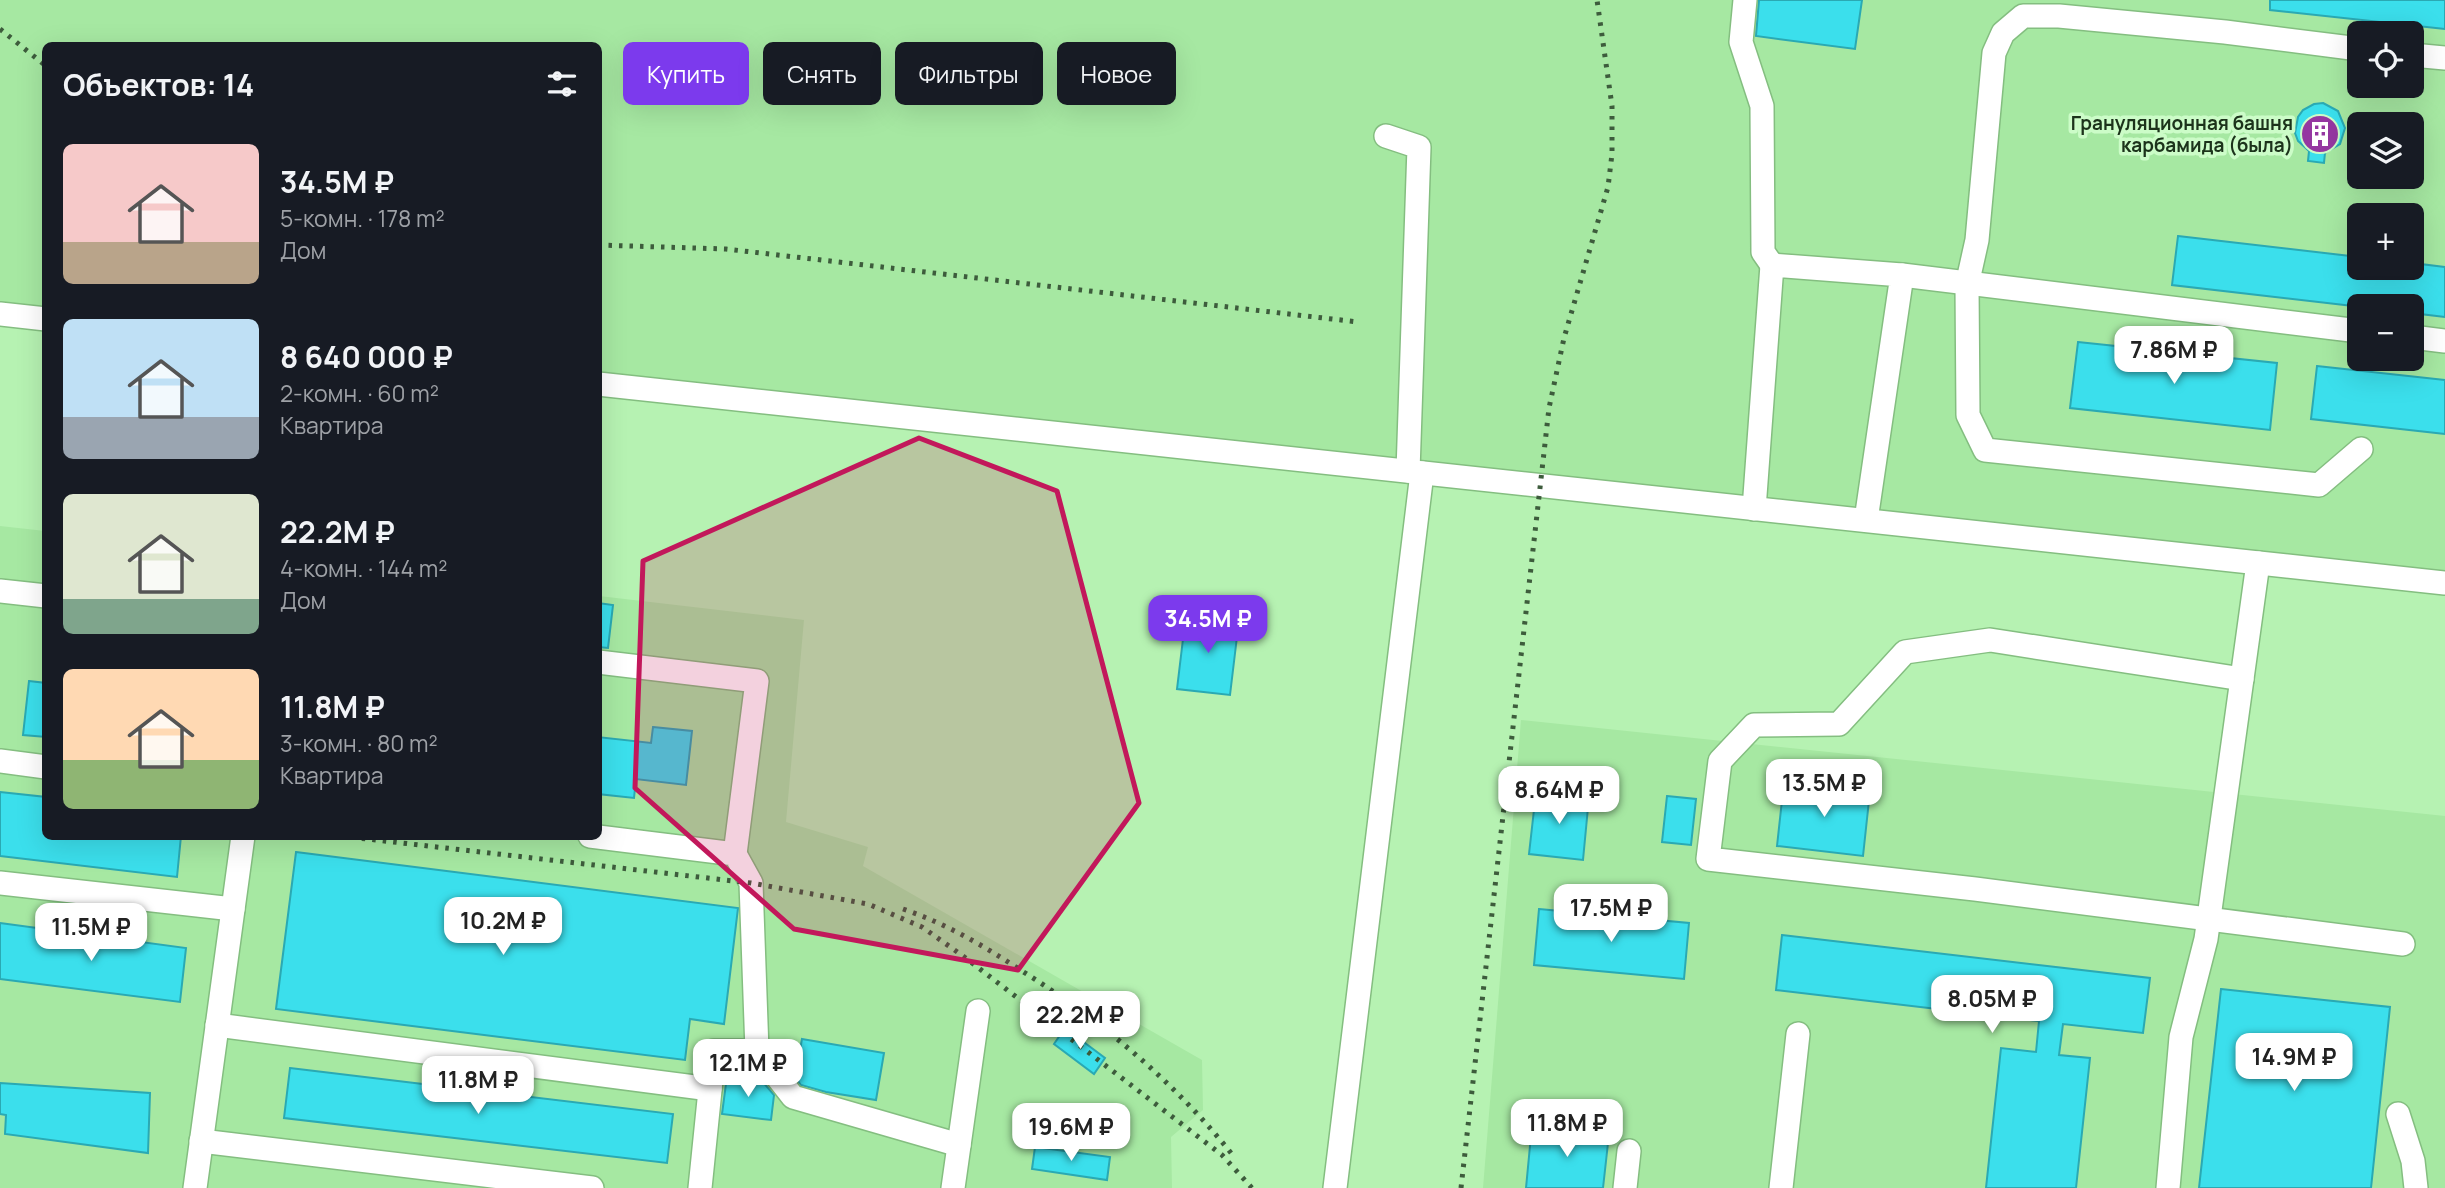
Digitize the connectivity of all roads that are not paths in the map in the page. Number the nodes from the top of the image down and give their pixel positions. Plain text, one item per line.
1 (1745, 0) edge
2 (2347, 48) edge
3 (2424, 56) edge
4 (2445, 58) edge
5 (1385, 136) dead end
6 (1772, 265) junction
7 (1902, 275) junction
8 (1967, 285) junction
9 (0, 314) edge
10 (42, 319) edge
11 (2347, 330) edge
12 (2424, 338) edge
13 (2445, 341) edge
14 (602, 384) edge
15 (2361, 449) dead end
16 (1415, 472) junction
17 (1754, 509) junction
18 (1866, 520) junction
19 (2258, 563) junction
20 (2445, 583) edge
21 (0, 591) edge
22 (42, 596) edge
23 (602, 662) edge
24 (2242, 679) junction
25 (0, 761) edge
26 (42, 766) edge
27 (602, 837) edge
28 (242, 840) edge
29 (735, 854) junction
30 (0, 883) edge
31 (233, 909) junction
32 (2209, 919) junction
33 (2403, 944) dead end
34 (978, 1011) dead end
35 (217, 1025) junction
36 (1798, 1034) dead end
37 (757, 1051) junction
38 (710, 1089) junction
39 (2398, 1114) dead end
40 (201, 1141) junction
41 (958, 1145) junction
42 (1629, 1151) dead end
43 (195, 1188) edge
44 (592, 1188) edge
45 (700, 1188) edge
46 (953, 1188) edge
47 (1335, 1188) edge
48 (1625, 1188) edge
49 (1781, 1188) edge
50 (2168, 1188) edge
51 (2416, 1188) edge

1 - 6 street
2 - 8 street
3 - 4 street
5 - 16 street
6 - 7 street
6 - 17 street
7 - 8 street
7 - 18 street
8 - 11 street
8 - 15 street
9 - 10 street
12 - 13 street
14 - 16 street
16 - 17 street
16 - 47 street
17 - 18 street
18 - 19 street
19 - 20 street
19 - 24 street
21 - 22 street
23 - 29 street
24 - 32 street
24 - 32 street
25 - 26 street
27 - 29 street
28 - 31 street
29 - 37 street
30 - 31 street
31 - 35 street
32 - 33 street
32 - 50 street
34 - 41 street
35 - 38 street
35 - 40 street
36 - 49 street
37 - 38 street
37 - 41 street
38 - 45 street
39 - 51 street
40 - 43 street
40 - 44 street
41 - 46 street
42 - 48 street

